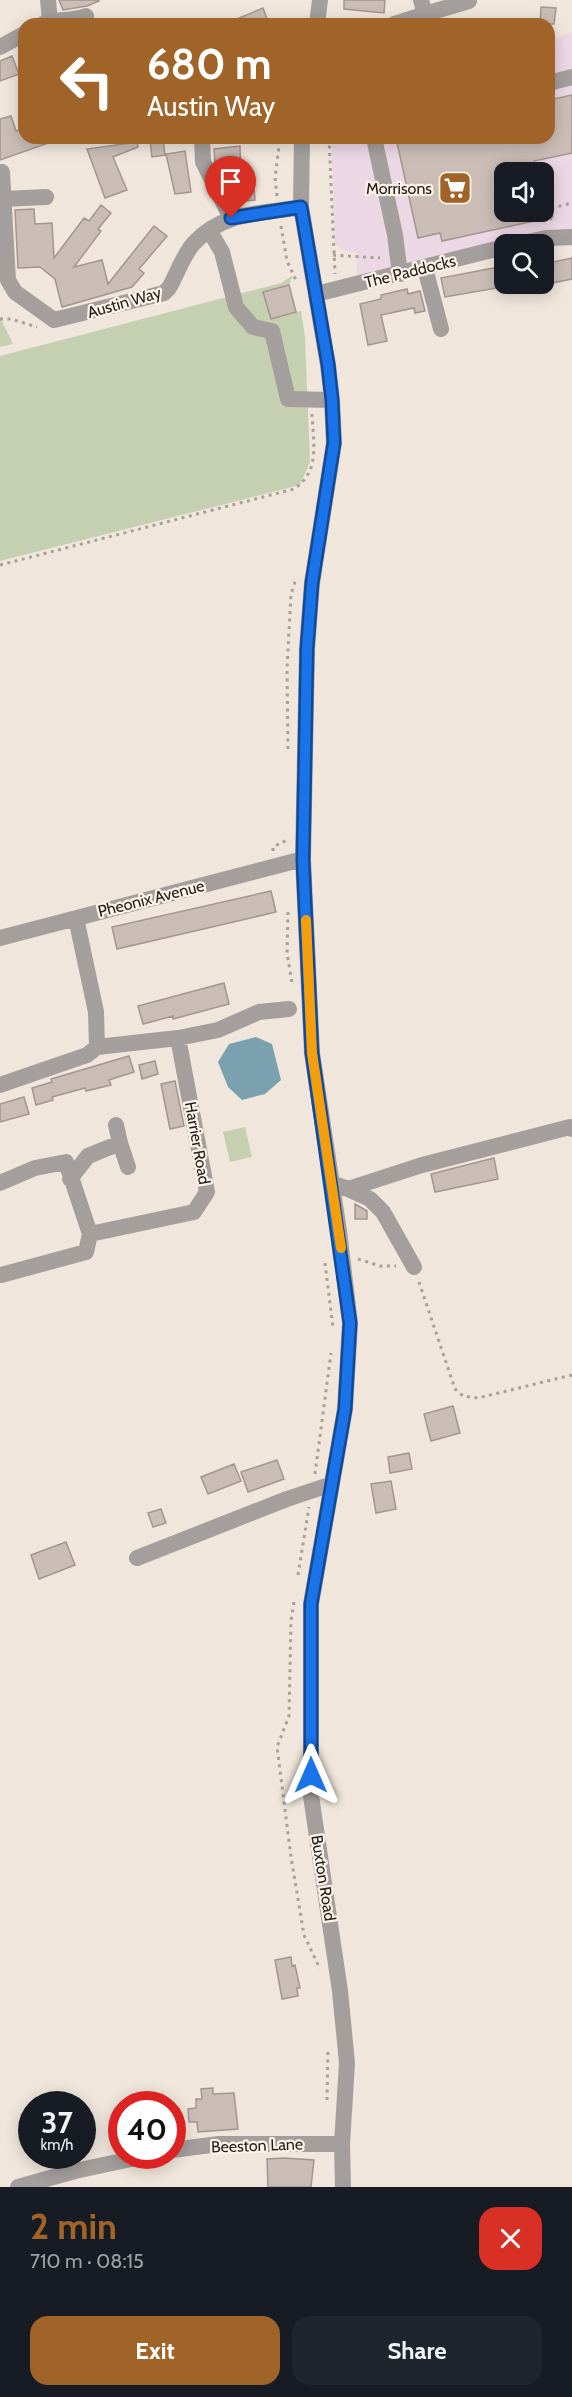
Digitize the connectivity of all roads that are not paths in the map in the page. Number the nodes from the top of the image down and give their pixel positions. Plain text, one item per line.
1 (48, 0) edge
2 (320, 0) edge
3 (468, 1) edge
4 (423, 7) edge
5 (86, 16) dead end
6 (46, 18) edge
7 (82, 18) edge
8 (318, 18) edge
9 (404, 18) edge
10 (18, 37) edge
11 (0, 47) edge
12 (572, 76) edge
13 (555, 81) edge
14 (202, 144) edge
15 (303, 144) edge
16 (375, 144) edge
17 (2, 172) dead end
18 (46, 197) dead end
19 (4, 199) junction
20 (301, 207) junction
21 (231, 218) junction
22 (209, 230) junction
23 (570, 234) edge
24 (554, 237) edge
25 (494, 250) edge
26 (425, 268) junction
27 (400, 274) junction
28 (316, 294) junction
29 (441, 329) dead end
30 (332, 400) junction
31 (303, 860) junction
32 (76, 918) junction
33 (0, 938) edge
34 (289, 1009) dead end
35 (178, 1038) junction
36 (97, 1047) junction
37 (0, 1085) edge
38 (116, 1125) dead end
39 (572, 1129) edge
40 (120, 1143) junction
41 (128, 1167) dead end
42 (70, 1179) junction
43 (0, 1183) edge
44 (332, 1183) junction
45 (348, 1189) junction
46 (90, 1234) junction
47 (414, 1268) road end
48 (1, 1275) edge
49 (332, 1484) junction
50 (137, 1558) dead end
51 (342, 2144) junction
52 (186, 2148) edge
53 (108, 2164) edge
54 (18, 2187) edge
55 (343, 2187) edge

1 - 6 street
2 - 8 street
3 - 4 street
4 - 9 street
5 - 7 street
10 - 11 street
12 - 13 street
14 - 21 street
15 - 20 street, Buxton Road
16 - 27 street
17 - 19 street
18 - 19 street
19 - 22 street, Austin Way
20 - 21 street, Austin Way
20 - 28 street, Buxton Road
21 - 22 street, Austin Way
22 - 30 street
23 - 24 street
25 - 26 street, The Paddocks
26 - 27 street, The Paddocks
26 - 29 street
27 - 28 street, The Paddocks
28 - 30 street, Buxton Road
30 - 31 street, Buxton Road
31 - 32 street, Pheonix Avenue
31 - 44 street, Buxton Road
32 - 33 street, Pheonix Avenue
32 - 36 street
34 - 35 street
35 - 36 street
35 - 46 street, Harrier Road
36 - 37 street
38 - 40 street
39 - 45 street
40 - 41 street
40 - 42 street
42 - 43 street
42 - 46 street
44 - 45 street
44 - 49 street, Buxton Road
45 - 47 street
46 - 48 street
49 - 50 street
49 - 51 street, Buxton Road
51 - 52 street, Beeston Lane
51 - 55 street, Buxton Road
53 - 54 street

